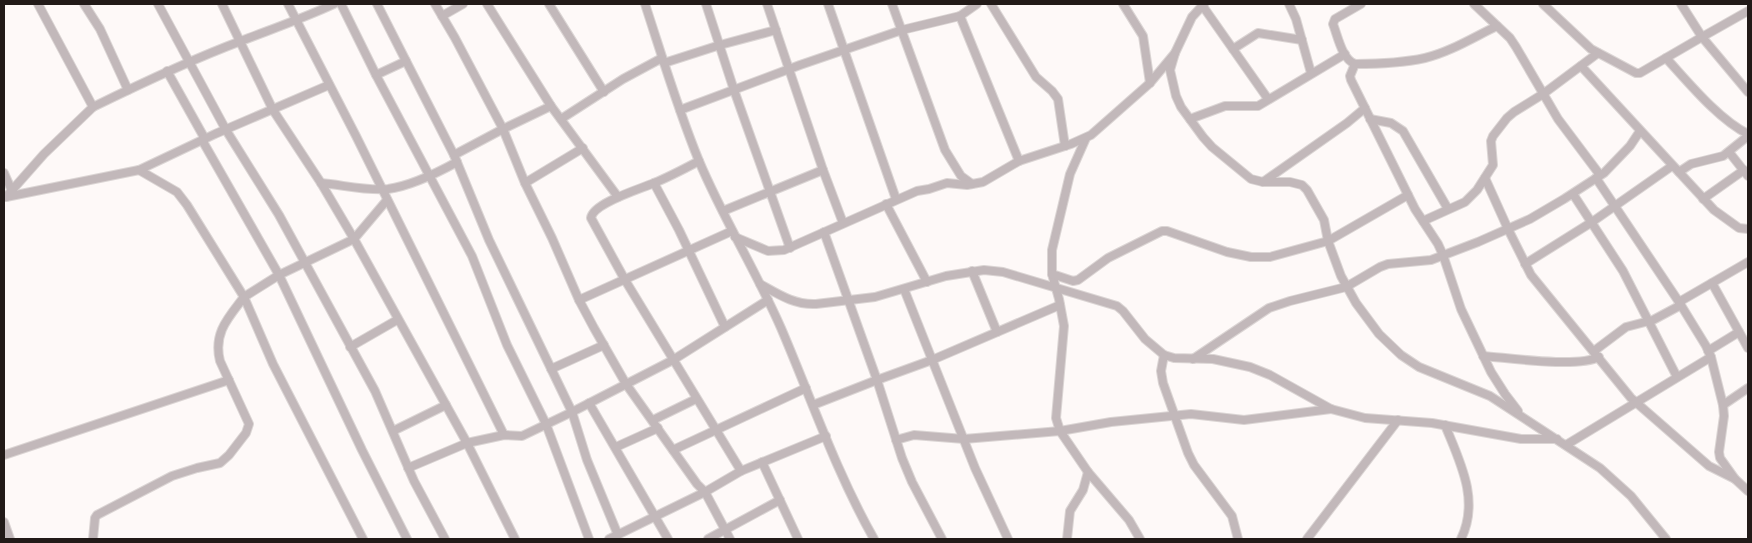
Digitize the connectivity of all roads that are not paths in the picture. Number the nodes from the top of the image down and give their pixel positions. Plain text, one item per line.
1 (38, 4) edge
2 (84, 4) edge
3 (158, 4) edge
4 (222, 4) edge
5 (288, 4) edge
6 (334, 4) edge
7 (341, 4) edge
8 (377, 4) edge
9 (435, 4) edge
10 (463, 4) edge
11 (486, 4) edge
12 (549, 4) edge
13 (645, 4) edge
14 (706, 4) edge
15 (766, 4) edge
16 (828, 4) edge
17 (892, 4) edge
18 (977, 4) edge
19 (991, 4) edge
20 (1123, 4) edge
21 (1191, 4) edge
22 (1289, 4) edge
23 (1361, 4) edge
24 (1474, 4) edge
25 (1543, 4) edge
26 (1681, 4) edge
27 (1200, 7) edge
28 (1748, 11) edge
29 (442, 16) junction
30 (960, 16) junction
31 (297, 20) junction
32 (1497, 26) junction
33 (776, 30) junction
34 (902, 30) junction
35 (1702, 37) junction
36 (1302, 40) junction
37 (240, 41) junction
38 (720, 44) junction
39 (1233, 49) junction
40 (844, 51) junction
41 (1175, 53) junction
42 (1598, 53) junction
43 (1345, 54) junction
44 (1666, 58) junction
45 (663, 60) junction
46 (406, 61) junction
47 (190, 62) junction
48 (1355, 64) junction
49 (1581, 66) junction
50 (789, 69) junction
51 (167, 71) junction
52 (1311, 73) junction
53 (376, 75) junction
54 (1150, 83) junction
55 (329, 85) junction
56 (128, 90) junction
57 (734, 90) junction
58 (604, 92) junction
59 (1748, 92) edge
60 (1543, 94) junction
61 (1268, 99) junction
62 (551, 106) junction
63 (94, 108) junction
64 (1365, 108) junction
65 (273, 110) junction
66 (680, 110) junction
67 (560, 118) junction
68 (1190, 119) junction
69 (1370, 119) junction
70 (503, 129) junction
71 (226, 130) junction
72 (1640, 131) junction
73 (1748, 135) edge
74 (1086, 138) junction
75 (204, 139) junction
76 (1065, 146) junction
77 (583, 148) junction
78 (1729, 152) junction
79 (456, 158) junction
80 (700, 161) junction
81 (1019, 161) junction
82 (1672, 166) junction
83 (138, 170) junction
84 (823, 170) junction
85 (1679, 172) junction
86 (4, 173) edge
87 (1746, 173) edge
88 (429, 176) junction
89 (1598, 177) junction
90 (1485, 178) junction
91 (1263, 182) junction
92 (321, 183) junction
93 (525, 183) junction
94 (654, 183) junction
95 (972, 184) junction
96 (381, 189) junction
97 (12, 190) junction
98 (771, 191) junction
99 (1572, 194) junction
100 (1408, 195) junction
101 (618, 197) junction
102 (5, 198) edge
103 (896, 199) junction
104 (1703, 199) junction
105 (387, 200) junction
106 (886, 204) junction
107 (1615, 206) junction
108 (1448, 209) junction
109 (723, 211) junction
110 (1422, 221) junction
111 (843, 222) junction
112 (1592, 222) junction
113 (1748, 228) edge
114 (1508, 229) junction
115 (824, 232) junction
116 (734, 234) junction
117 (354, 239) junction
118 (1328, 241) junction
119 (790, 248) junction
120 (689, 252) junction
121 (1443, 255) junction
122 (1748, 262) edge
123 (305, 263) junction
124 (1525, 264) junction
125 (972, 271) junction
126 (279, 274) junction
127 (1052, 274) junction
128 (625, 280) junction
129 (927, 282) junction
130 (1712, 283) junction
131 (760, 284) junction
132 (1346, 287) junction
133 (1056, 288) junction
134 (904, 289) junction
135 (244, 297) junction
136 (579, 300) junction
137 (768, 300) junction
138 (848, 301) junction
139 (1680, 304) junction
140 (1060, 305) junction
141 (397, 320) junction
142 (1648, 321) junction
143 (725, 327) junction
144 (997, 332) junction
145 (1743, 333) edge
146 (604, 345) junction
147 (350, 346) junction
148 (1748, 348) edge
149 (1597, 354) junction
150 (1710, 354) junction
151 (1164, 355) junction
152 (1484, 356) junction
153 (1193, 359) junction
154 (673, 360) junction
155 (932, 360) junction
156 (551, 369) junction
157 (1677, 377) junction
158 (229, 380) junction
159 (877, 380) junction
160 (626, 384) junction
161 (806, 388) junction
162 (1748, 388) edge
163 (696, 399) junction
164 (1636, 402) junction
165 (589, 404) junction
166 (446, 405) junction
167 (813, 405) junction
168 (1722, 405) junction
169 (1331, 409) junction
170 (572, 412) junction
171 (1174, 416) junction
172 (1522, 417) junction
173 (653, 420) junction
174 (1398, 420) junction
175 (546, 424) junction
176 (1445, 425) junction
177 (658, 428) junction
178 (716, 430) junction
179 (393, 431) junction
180 (1060, 431) junction
181 (504, 435) junction
182 (826, 436) junction
183 (964, 439) junction
184 (1557, 439) junction
185 (896, 440) junction
186 (467, 443) junction
187 (1566, 445) junction
188 (616, 447) junction
189 (672, 450) junction
190 (4, 454) edge
191 (762, 462) junction
192 (408, 468) junction
193 (740, 471) junction
194 (1088, 472) junction
195 (1735, 479) junction
196 (1748, 491) edge
197 (705, 492) junction
198 (780, 500) junction
199 (655, 517) junction
200 (4, 522) edge
201 (725, 530) junction
202 (618, 535) junction
203 (10, 539) edge
204 (93, 539) edge
205 (363, 539) edge
206 (408, 539) edge
207 (444, 539) edge
208 (515, 539) edge
209 (588, 539) edge
210 (609, 539) edge
211 (668, 539) edge
212 (708, 539) edge
213 (730, 539) edge
214 (798, 539) edge
215 (874, 539) edge
216 (942, 539) edge
217 (1008, 539) edge
218 (1067, 539) edge
219 (1140, 539) edge
220 (1238, 539) edge
221 (1307, 539) edge
222 (1461, 539) edge
223 (1666, 539) edge

1 - 63 street
2 - 56 street
3 - 47 street
4 - 37 street
5 - 31 street
6 - 31 street
7 - 53 street
8 - 46 street
9 - 29 street
10 - 29 street
11 - 62 street
12 - 58 street
13 - 45 street
14 - 38 street
15 - 33 street
16 - 40 street
17 - 34 street
18 - 30 street
19 - 76 street
20 - 54 street
21 - 27 street
22 - 36 street
23 - 43 street
24 - 32 street
25 - 42 street
26 - 35 street
27 - 39 street
27 - 41 street
28 - 35 street
29 - 70 street
30 - 34 street
30 - 81 street
31 - 37 street
31 - 55 street
32 - 48 street
32 - 60 street
33 - 38 street
33 - 50 street
34 - 40 street
34 - 95 street
35 - 44 street
35 - 59 street
36 - 39 street
36 - 52 street
37 - 47 street
37 - 65 street
38 - 45 street
38 - 57 street
39 - 61 street
40 - 50 street
40 - 103 street
41 - 54 street
41 - 68 street
42 - 44 street
42 - 49 street
43 - 48 street
43 - 52 street
44 - 73 street
45 - 58 street
45 - 66 street
46 - 53 street
46 - 79 street
47 - 51 street
47 - 71 street
48 - 64 street
49 - 60 street
49 - 72 street
50 - 57 street
50 - 84 street
51 - 56 street
51 - 75 street
52 - 61 street
53 - 88 street
54 - 74 street
55 - 65 street
55 - 96 street
56 - 63 street
57 - 66 street
57 - 98 street
58 - 67 street
60 - 89 street
60 - 90 street
61 - 68 street
62 - 67 street
62 - 70 street
63 - 97 street
64 - 69 street
64 - 91 street
65 - 71 street
65 - 92 street
66 - 80 street
67 - 77 street
68 - 91 street
69 - 100 street
69 - 108 street
70 - 79 street
70 - 93 street
71 - 75 street
71 - 123 street
72 - 82 street
72 - 89 street
73 - 78 street
74 - 76 street
74 - 127 street
75 - 83 street
75 - 126 street
76 - 81 street
77 - 93 street
77 - 101 street
78 - 85 street
78 - 87 street
79 - 88 street
79 - 156 street
80 - 94 street
80 - 109 street
81 - 95 street
82 - 85 street
82 - 107 street
83 - 102 street
83 - 135 street
84 - 98 street
84 - 111 street
85 - 104 street
86 - 97 street
87 - 104 street
88 - 96 street
88 - 175 street
89 - 99 street
89 - 107 street
90 - 108 street
90 - 114 street
91 - 118 street
92 - 96 street
92 - 117 street
93 - 136 street
94 - 101 street
94 - 120 street
95 - 103 street
96 - 105 street
97 - 102 street
98 - 109 street
98 - 119 street
99 - 112 street
99 - 114 street
100 - 110 street
100 - 118 street
101 - 128 street
103 - 106 street
104 - 113 street
105 - 117 street
105 - 181 street
106 - 111 street
106 - 129 street
107 - 112 street
107 - 139 street
108 - 110 street
109 - 116 street
110 - 121 street
111 - 115 street
112 - 124 street
112 - 142 street
114 - 121 street
114 - 124 street
115 - 119 street
115 - 138 street
116 - 119 street
116 - 120 street
116 - 131 street
117 - 123 street
117 - 141 street
118 - 127 street
118 - 132 street
120 - 128 street
120 - 143 street
121 - 132 street
121 - 152 street
122 - 130 street
123 - 126 street
123 - 147 street
124 - 149 street
125 - 129 street
125 - 133 street
125 - 144 street
126 - 135 street
126 - 206 street
127 - 133 street
128 - 136 street
128 - 154 street
129 - 134 street
130 - 139 street
130 - 145 street
131 - 137 street
131 - 138 street
132 - 153 street
132 - 172 street
133 - 140 street
133 - 151 street
134 - 138 street
134 - 155 street
135 - 158 street
135 - 205 street
136 - 146 street
137 - 143 street
137 - 161 street
138 - 159 street
139 - 142 street
139 - 150 street
140 - 144 street
140 - 180 street
141 - 147 street
141 - 166 street
142 - 149 street
142 - 157 street
143 - 154 street
144 - 155 street
145 - 148 street
145 - 150 street
146 - 156 street
146 - 160 street
147 - 179 street
149 - 152 street
149 - 164 street
150 - 157 street
150 - 168 street
151 - 153 street
151 - 171 street
152 - 172 street
153 - 169 street
154 - 160 street
154 - 163 street
155 - 159 street
155 - 183 street
156 - 170 street
157 - 164 street
158 - 190 street
158 - 204 street
159 - 167 street
159 - 185 street
160 - 165 street
160 - 173 street
161 - 167 street
161 - 178 street
162 - 168 street
163 - 173 street
163 - 178 street
164 - 187 street
164 - 195 street
165 - 170 street
165 - 188 street
166 - 179 street
166 - 186 street
167 - 182 street
168 - 195 street
169 - 171 street
169 - 174 street
170 - 175 street
170 - 202 street
171 - 180 street
171 - 220 street
172 - 184 street
173 - 177 street
174 - 176 street
174 - 221 street
175 - 181 street
175 - 209 street
176 - 184 street
176 - 222 street
177 - 188 street
177 - 189 street
178 - 189 street
178 - 193 street
179 - 192 street
180 - 183 street
180 - 194 street
181 - 186 street
182 - 191 street
182 - 215 street
183 - 185 street
183 - 217 street
184 - 187 street
185 - 216 street
186 - 192 street
186 - 208 street
187 - 223 street
188 - 199 street
189 - 197 street
191 - 193 street
191 - 198 street
192 - 207 street
193 - 197 street
194 - 218 street
194 - 219 street
195 - 196 street
197 - 199 street
197 - 201 street
198 - 201 street
198 - 214 street
199 - 202 street
199 - 211 street
200 - 203 street
201 - 212 street
201 - 213 street
202 - 210 street

